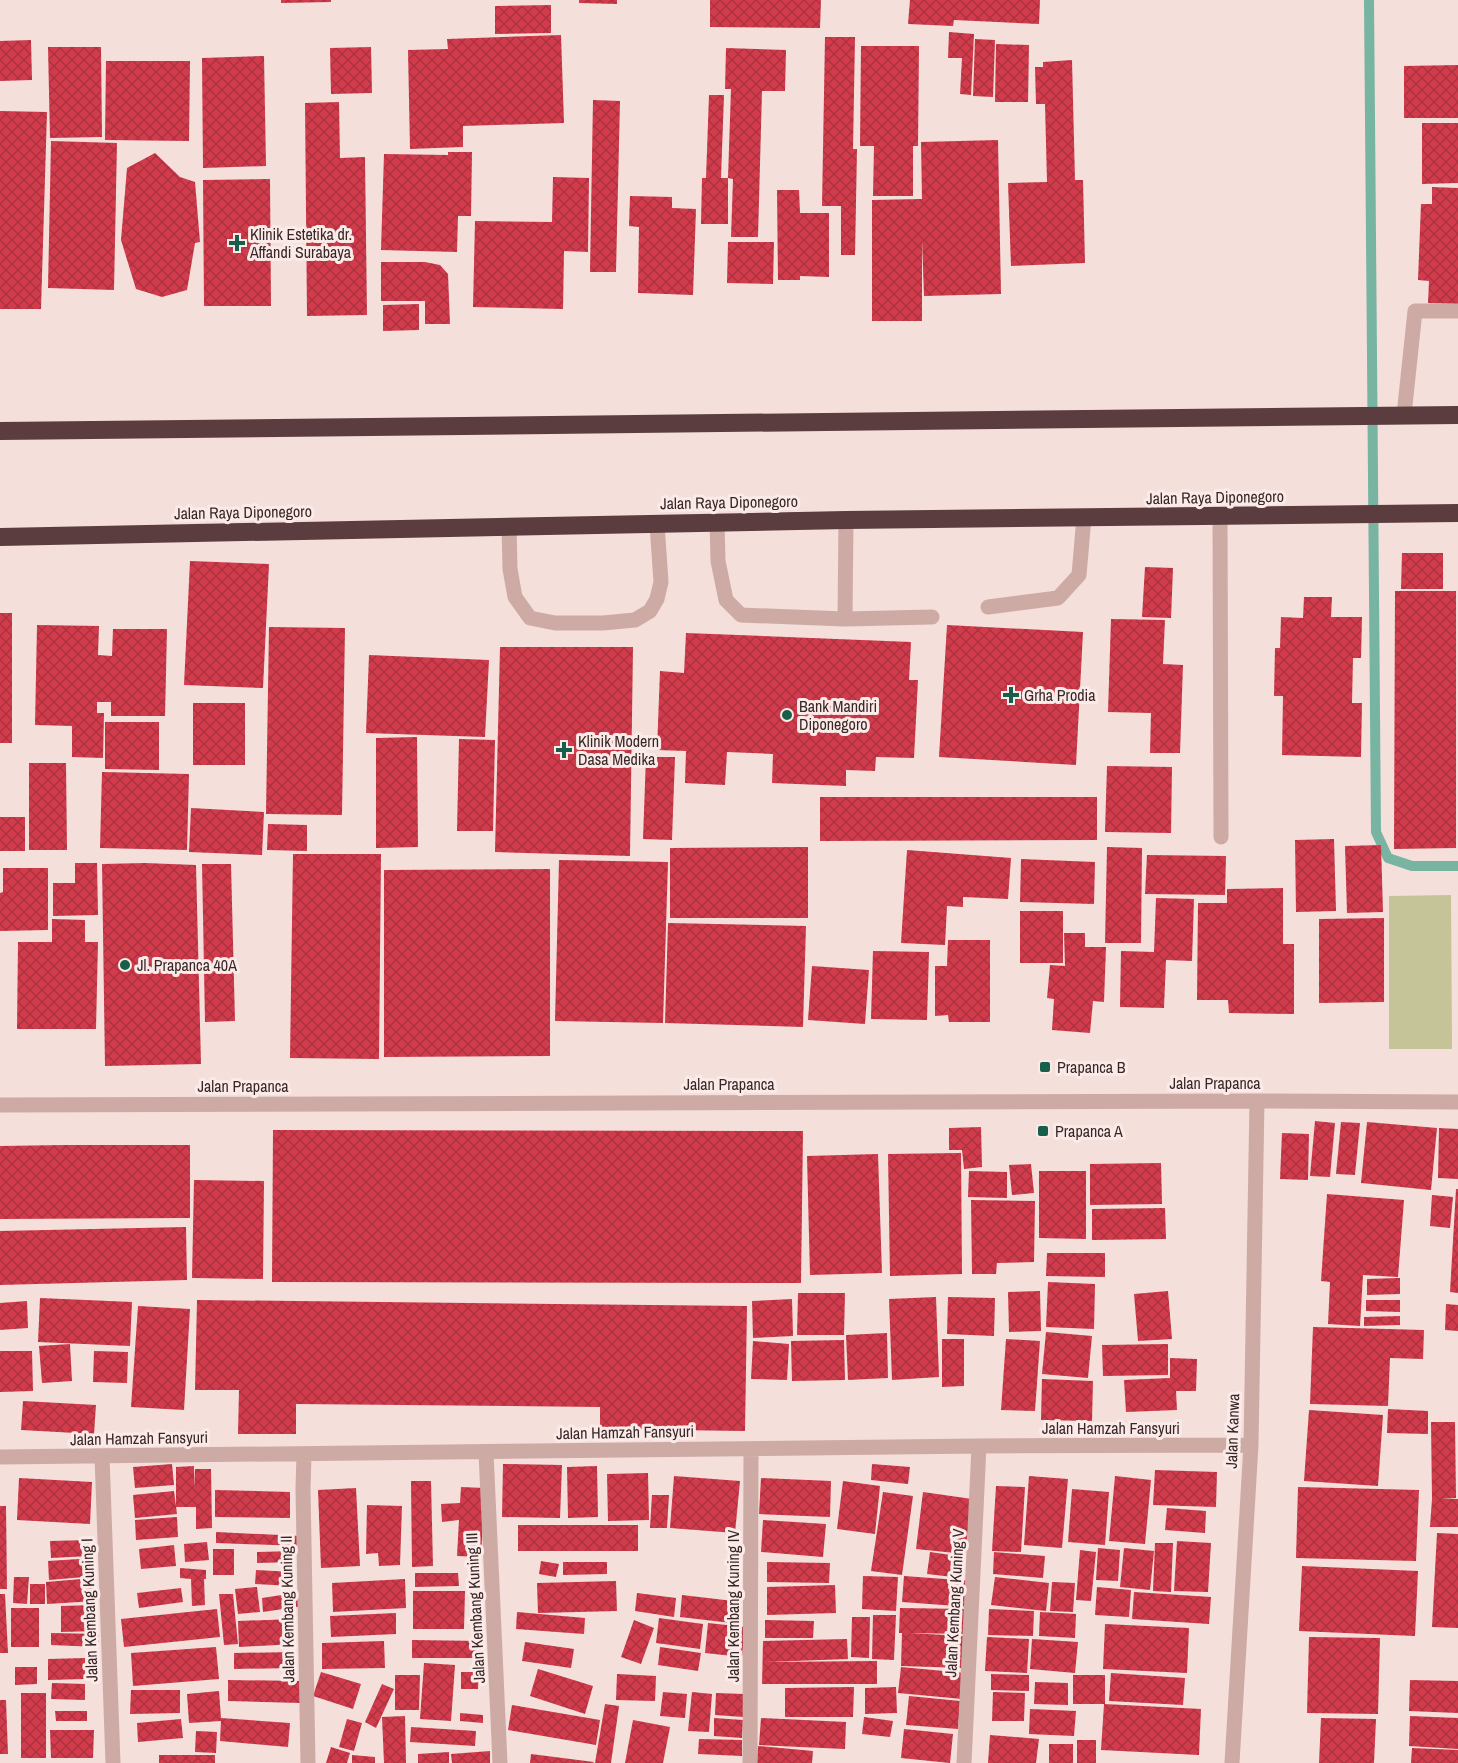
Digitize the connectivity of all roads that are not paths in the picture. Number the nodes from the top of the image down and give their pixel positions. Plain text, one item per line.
1 (1458, 311) edge
2 (1404, 415) junction
3 (1458, 415) edge
4 (0, 431) edge
5 (1458, 513) edge
6 (1220, 516) junction
7 (1084, 517) junction
8 (846, 520) junction
9 (717, 522) junction
10 (657, 524) junction
11 (508, 526) junction
12 (0, 537) edge
13 (988, 607) dead end
14 (932, 617) dead end
15 (845, 619) junction
16 (1221, 837) dead end
17 (1257, 1101) junction
18 (1458, 1102) edge
19 (0, 1105) edge
20 (1251, 1445) junction
21 (979, 1446) junction
22 (751, 1449) junction
23 (486, 1452) junction
24 (304, 1454) junction
25 (102, 1456) junction
26 (0, 1457) edge
27 (113, 1763) edge
28 (308, 1763) edge
29 (500, 1763) edge
30 (750, 1763) edge
31 (964, 1763) edge
32 (1232, 1763) edge

1 - 2 street
2 - 3 highway
2 - 4 highway
5 - 6 highway, Jalan Raya Diponegoro
6 - 7 highway, Jalan Raya Diponegoro
6 - 16 street
7 - 8 highway, Jalan Raya Diponegoro
7 - 13 street
8 - 9 highway, Jalan Raya Diponegoro
8 - 15 street
9 - 10 highway, Jalan Raya Diponegoro
9 - 15 street
10 - 11 highway, Jalan Raya Diponegoro
10 - 11 street
11 - 12 highway, Jalan Raya Diponegoro
14 - 15 street
17 - 18 street, Jalan Prapanca
17 - 19 street, Jalan Prapanca
17 - 20 street, Jalan Kanwa
20 - 21 street, Jalan Hamzah Fansyuri
20 - 32 street, Jalan Kanwa
21 - 22 street, Jalan Hamzah Fansyuri
21 - 31 street, Jalan Kembang Kuning V
22 - 23 street, Jalan Hamzah Fansyuri
22 - 30 street, Jalan Kembang Kuning IV
23 - 24 street, Jalan Hamzah Fansyuri
23 - 29 street, Jalan Kembang Kuning III
24 - 25 street, Jalan Hamzah Fansyuri
24 - 28 street, Jalan Kembang Kuning II
25 - 26 street, Jalan Hamzah Fansyuri
25 - 27 street, Jalan Kembang Kuning I

